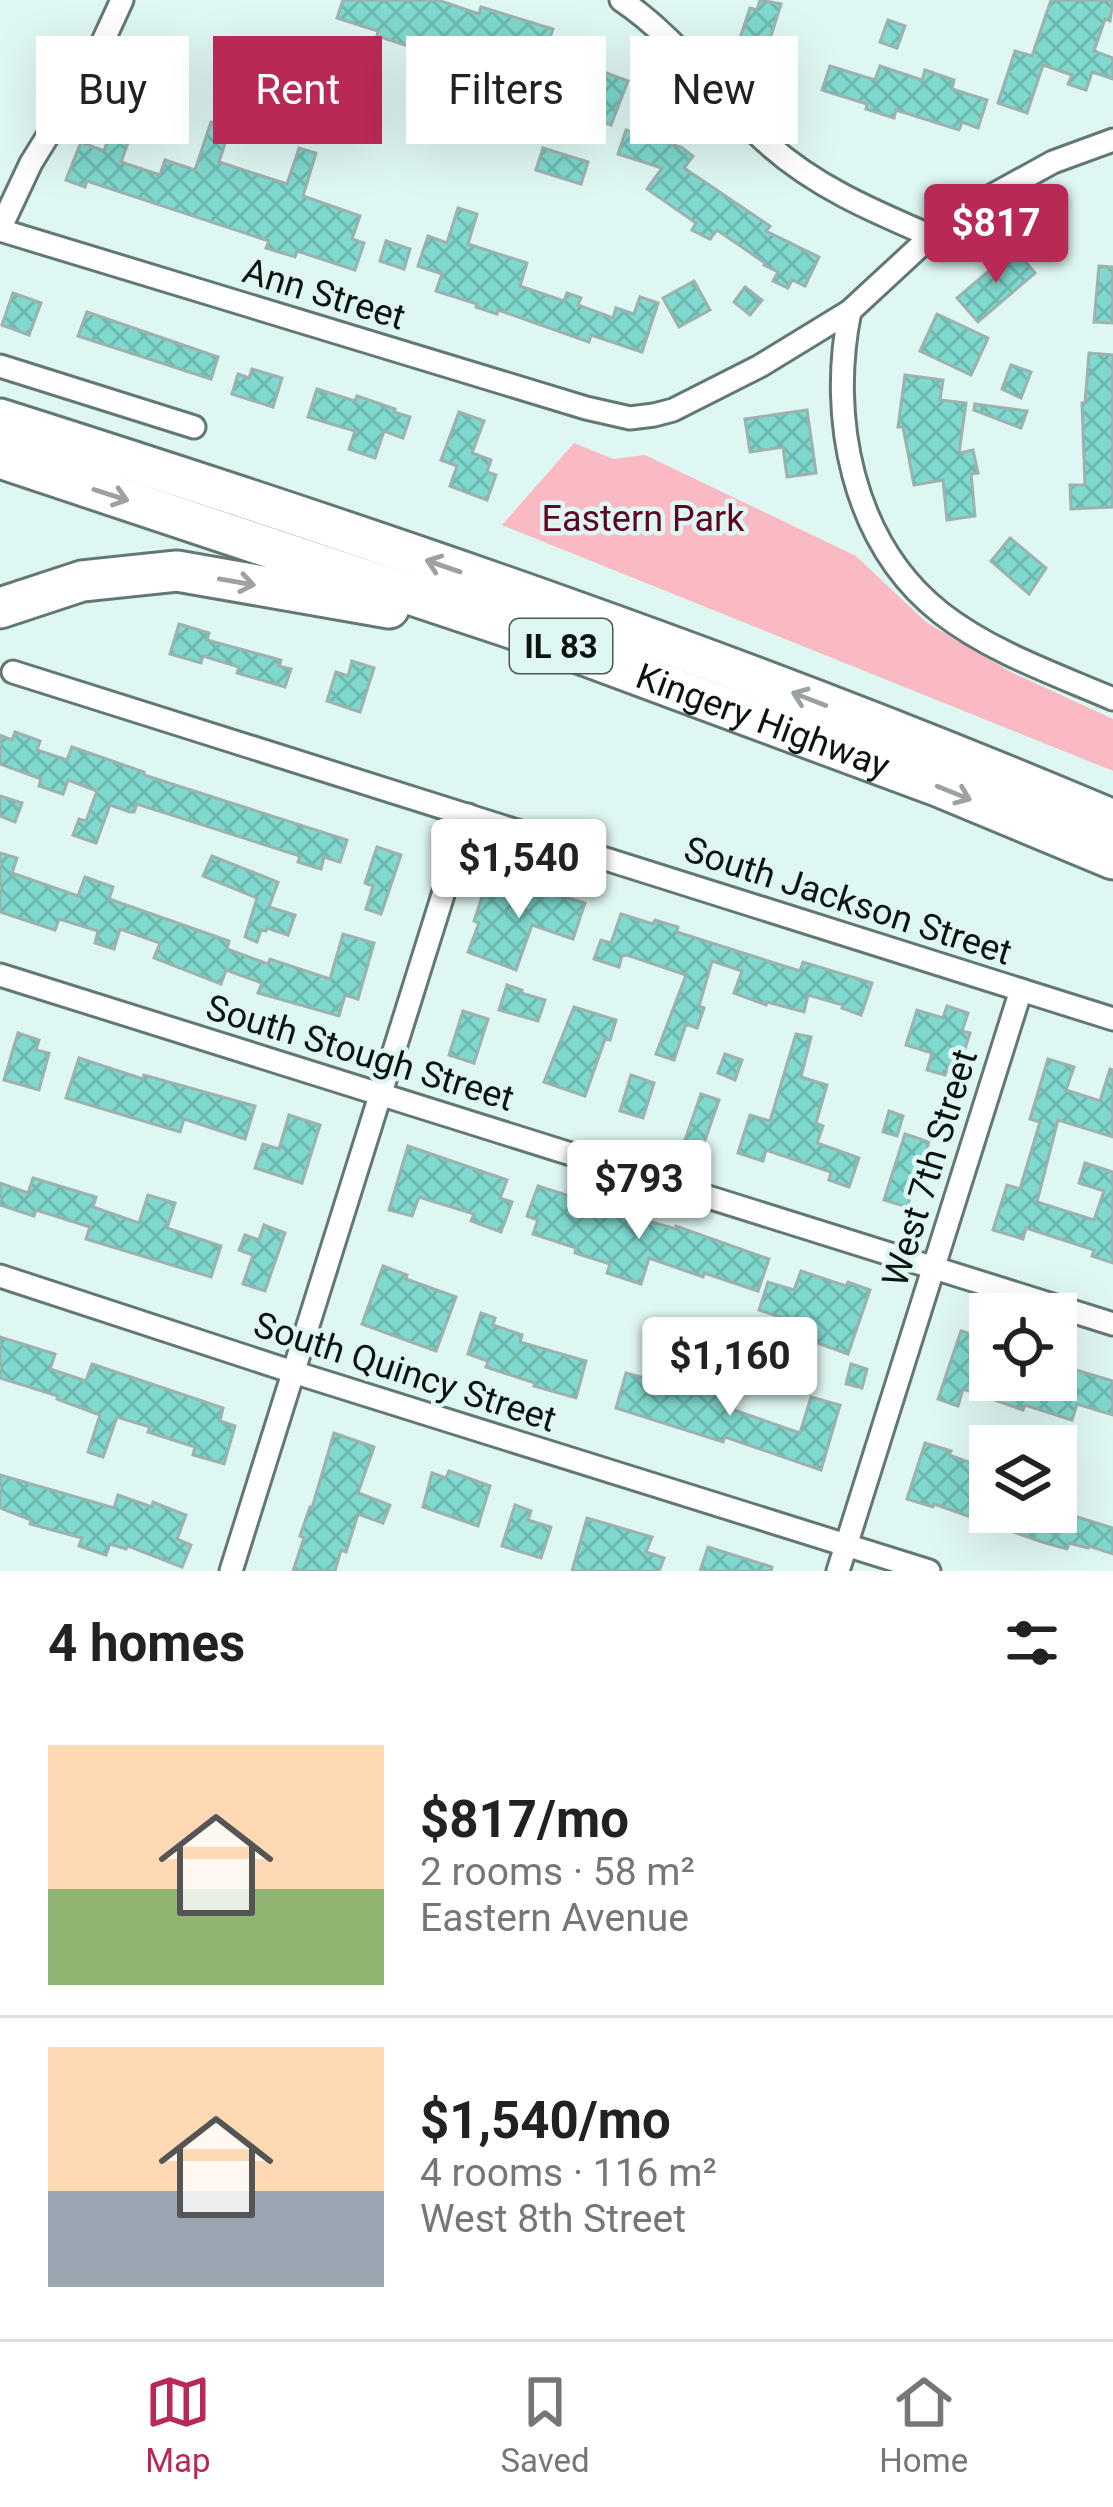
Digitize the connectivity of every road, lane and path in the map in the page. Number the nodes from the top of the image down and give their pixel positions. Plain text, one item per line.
1 (122, 0) edge
2 (621, 0) edge
3 (1113, 140) edge
4 (0, 229) edge
5 (931, 236) junction
6 (850, 311) junction
7 (0, 366) edge
8 (0, 419) edge
9 (194, 427) dead end
10 (0, 458) edge
11 (0, 608) edge
12 (514, 629) junction
13 (13, 672) dead end
14 (1113, 699) edge
15 (468, 815) junction
16 (1113, 820) edge
17 (1113, 859) edge
18 (0, 975) edge
19 (1021, 990) junction
20 (1113, 1019) edge
21 (380, 1094) junction
22 (934, 1268) junction
23 (0, 1276) edge
24 (1113, 1324) edge
25 (293, 1372) junction
26 (846, 1545) junction
27 (231, 1571) edge
28 (838, 1571) edge
29 (929, 1571) edge

1 - 4 street
2 - 5 street
3 - 5 street
4 - 6 street, Ann Street
5 - 6 street
6 - 14 street
7 - 9 street
16 -> 8 highway, Kingery Highway / IL 83
10 -> 12 highway, Kingery Highway / IL 83
11 -> 12 highway
12 -> 17 highway, Kingery Highway / IL 83
13 - 15 street, South Jackson Street
15 - 19 street, South Jackson Street
15 - 21 street
18 - 21 street, South Stough Street
19 - 20 street, South Jackson Street
19 - 22 street, West 7th Street
21 - 22 street, South Stough Street
21 - 25 street
22 - 24 street, South Stough Street
22 - 26 street, West 7th Street
23 - 25 street, South Quincy Street
25 - 26 street, South Quincy Street
25 - 27 street
26 - 28 street, West 7th Street
26 - 29 street, South Quincy Street

